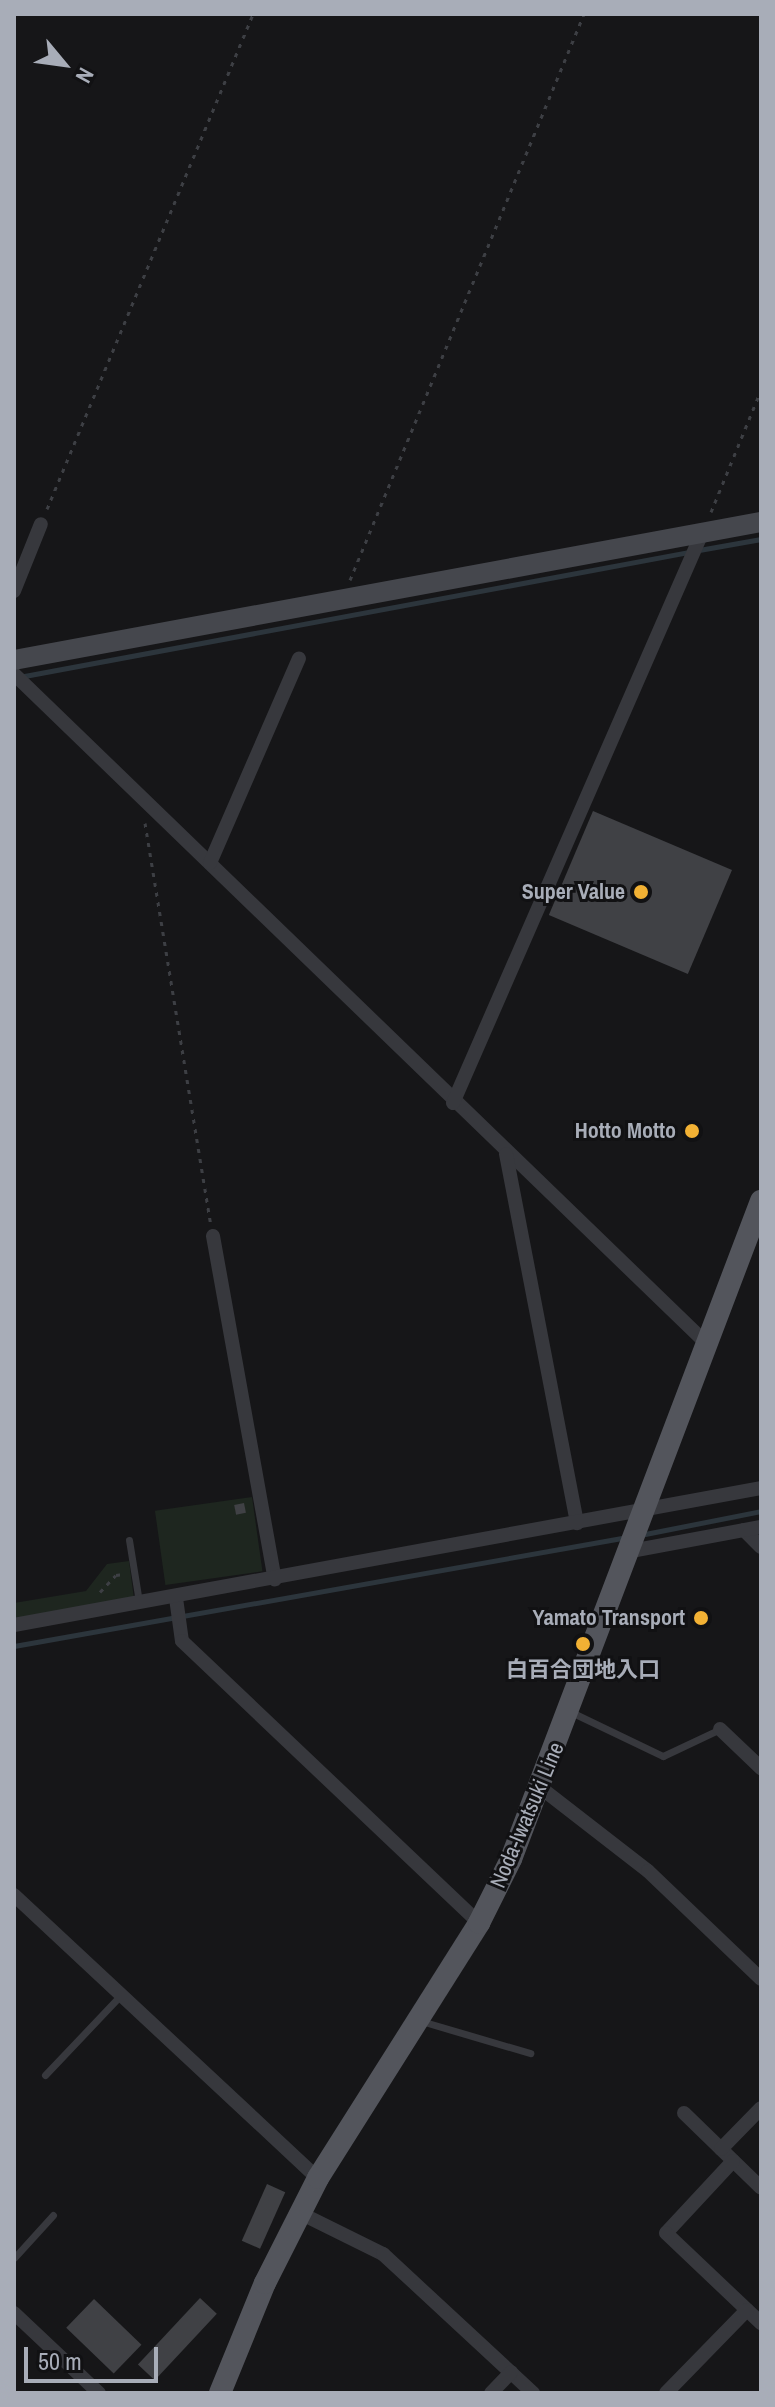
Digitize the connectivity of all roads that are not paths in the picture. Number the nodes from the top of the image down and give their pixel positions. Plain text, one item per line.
1 (761, 522) edge
2 (41, 524) road end
3 (699, 536) junction
4 (14, 591) edge
5 (299, 658) dead end
6 (14, 660) edge
7 (19, 679) edge
8 (210, 863) junction
9 (453, 1103) junction
10 (506, 1154) junction
11 (761, 1201) edge
12 (213, 1236) road end
13 (707, 1344) junction
14 (761, 1488) edge
15 (646, 1510) junction
16 (577, 1523) junction
17 (761, 1527) edge
18 (744, 1530) junction
19 (129, 1540) dead end
20 (761, 1547) edge
21 (631, 1551) junction
22 (275, 1579) junction
23 (176, 1598) junction
24 (139, 1604) junction
25 (14, 1625) edge
26 (570, 1711) junction
27 (720, 1729) joint
28 (760, 1764) edge
29 (541, 1788) junction
30 (14, 1895) edge
31 (479, 1923) junction
32 (761, 1979) edge
33 (122, 1994) junction
34 (418, 2020) junction
35 (530, 2053) dead end
36 (45, 2075) dead end
37 (761, 2108) edge
38 (684, 2113) dead end
39 (721, 2149) junction
40 (733, 2161) junction
41 (318, 2178) junction
42 (761, 2188) edge
43 (300, 2213) junction
44 (53, 2215) dead end
45 (14, 2258) edge
46 (747, 2310) junction
47 (14, 2313) edge
48 (761, 2323) edge
49 (511, 2372) junction
50 (99, 2393) edge
51 (220, 2393) edge
52 (491, 2393) edge
53 (533, 2393) edge
54 (666, 2393) edge

1 - 3 street
2 - 4 street
3 - 6 street
3 - 9 street
5 - 8 street
7 - 8 street
8 - 9 street
9 - 10 street
10 - 13 street
10 - 16 street
11 - 13 main road, Noda-Iwatsuki Line
12 - 22 street
13 - 15 main road, Noda-Iwatsuki Line
14 - 15 street
15 - 16 street
15 - 21 main road, Noda-Iwatsuki Line
16 - 22 street
17 - 18 street
18 - 20 street
18 - 21 street
19 - 24 lane
21 - 26 main road, Noda-Iwatsuki Line
22 - 23 street
23 - 24 street
23 - 31 street
24 - 25 street
26 - 27 lane
26 - 29 main road, Noda-Iwatsuki Line
27 - 28 street
29 - 31 main road, Noda-Iwatsuki Line
29 - 32 street
30 - 33 street
31 - 34 main road, Noda-Iwatsuki Line
33 - 36 lane
33 - 41 street
34 - 35 lane
34 - 41 main road, Noda-Iwatsuki Line
37 - 39 street
38 - 39 street
39 - 40 street
40 - 42 street
40 - 46 street
41 - 43 main road, Noda-Iwatsuki Line
43 - 49 street
43 - 51 main road, Noda-Iwatsuki Line
44 - 45 lane
46 - 48 street
46 - 54 street
47 - 50 street
49 - 52 street
49 - 53 street

